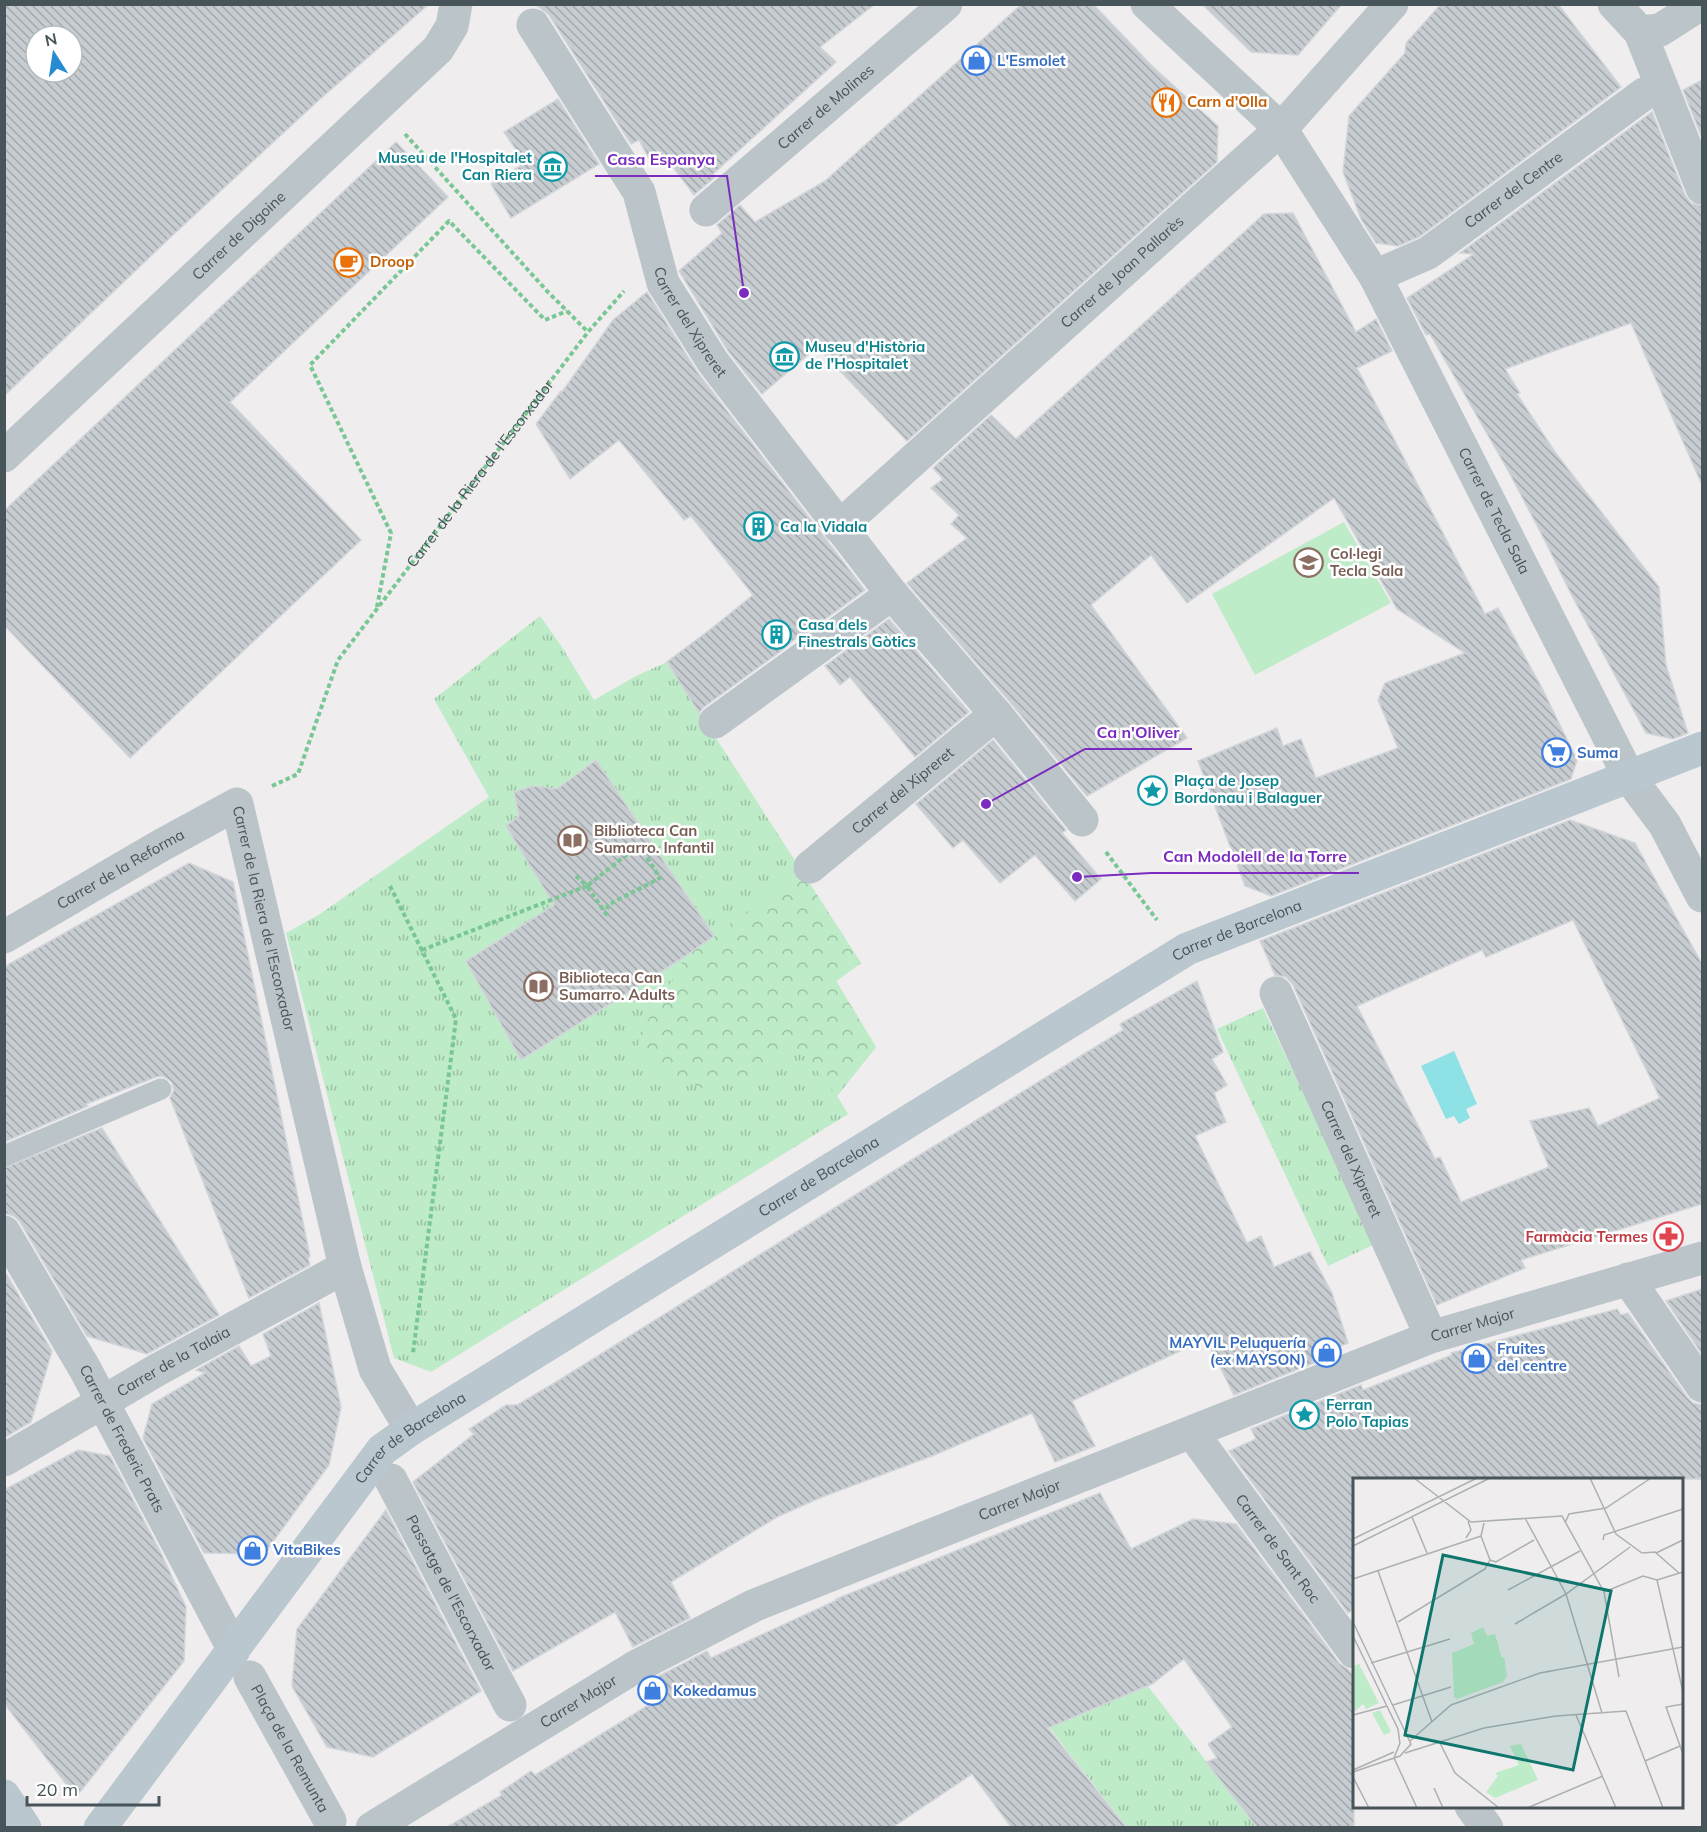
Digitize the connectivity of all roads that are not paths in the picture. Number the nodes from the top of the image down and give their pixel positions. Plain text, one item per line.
1 (456, 4) edge
2 (946, 4) edge
3 (1147, 4) edge
4 (1392, 4) edge
5 (1614, 4) edge
6 (1701, 4) edge
7 (533, 25) dead end
8 (1640, 32) junction
9 (1644, 93) dead end
10 (1281, 129) junction
11 (1702, 188) edge
12 (706, 210) dead end
13 (1375, 276) junction
14 (4, 456) edge
15 (839, 527) junction
16 (892, 594) junction
17 (996, 714) junction
18 (715, 722) dead end
19 (1702, 748) edge
20 (1629, 777) junction
21 (237, 804) joint
22 (1082, 820) road end
23 (810, 867) dead end
24 (1702, 896) edge
25 (4, 937) edge
26 (1276, 993) dead end
27 (161, 1089) dead end
28 (4, 1156) edge
29 (4, 1232) edge
30 (1702, 1258) edge
31 (345, 1267) junction
32 (1628, 1279) junction
33 (1425, 1323) dead end
34 (1702, 1386) edge
35 (103, 1403) junction
36 (411, 1429) junction
37 (1201, 1446) dead end
38 (4, 1460) edge
39 (391, 1480) dead end
40 (1353, 1651) edge
41 (242, 1663) junction
42 (510, 1705) dead end
43 (4, 1796) edge
44 (1473, 1808) edge
45 (330, 1821) dead end
46 (25, 1827) edge
47 (100, 1827) edge
48 (372, 1827) edge
49 (1487, 1827) edge

1 - 14 street, Carrer de Digoine
2 - 12 street, Carrer de Molines
3 - 10 street, Carrer de Tecla Sala
4 - 10 street, Carrer de Joan Pallarès
5 - 8 street
6 - 8 street
7 - 15 street, Carrer del Xipreret
8 - 11 street
9 - 13 street, Carrer del Centre
10 - 13 street, Carrer de Tecla Sala
10 - 15 street, Carrer de Joan Pallarès
13 - 20 street, Carrer de Tecla Sala
15 - 16 street, Carrer del Xipreret
16 - 17 street, Carrer del Xipreret
16 - 18 street
17 - 22 street, Carrer del Xipreret
17 - 23 street, Carrer del Xipreret
19 - 20 street, Carrer de Barcelona
20 - 24 street, Carrer de Tecla Sala
20 - 36 street, Carrer de Barcelona
21 - 25 street, Carrer de la Reforma
21 - 31 street, Carrer de la Riera de l'Escorxador
26 - 33 street, Carrer del Xipreret
27 - 28 lane
29 - 35 street, Carrer de Frederic Prats
30 - 32 street, Carrer Major
31 - 35 street, Carrer de la Talaia
31 - 36 street, Carrer de la Riera de l'Escorxador
32 - 34 street
32 - 48 street, Carrer Major
35 - 38 street, Carrer de la Talaia
35 - 41 street, Carrer de Frederic Prats
36 - 41 street, Carrer de Barcelona
37 - 40 street, Carrer de Sant Roc
39 - 42 street, Passatge de l'Escorxador
41 - 45 street, Plaça de la Remunta
41 - 47 street, Carrer de Barcelona
43 - 46 street
44 - 49 street

